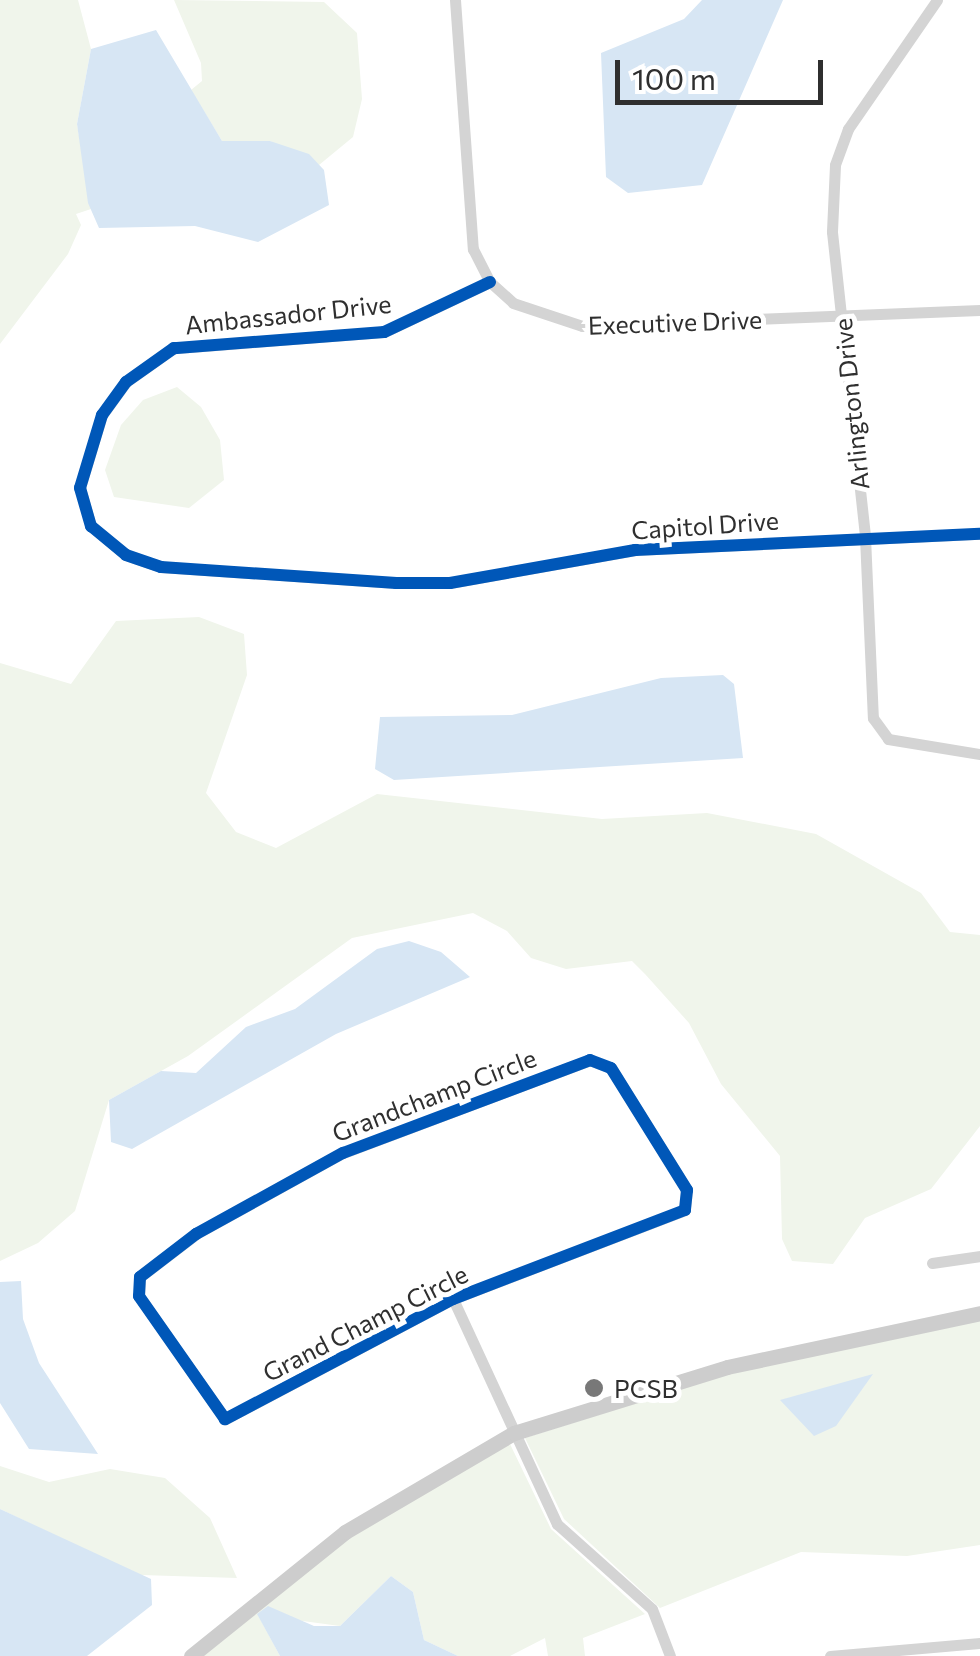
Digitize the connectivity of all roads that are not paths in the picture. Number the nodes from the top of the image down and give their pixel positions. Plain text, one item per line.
1 (455, 0) edge
2 (937, 0) edge
3 (490, 282) junction
4 (980, 310) edge
5 (842, 316) junction
6 (980, 534) edge
7 (864, 537) junction
8 (315, 576) joint
9 (980, 754) edge
10 (685, 1210) joint
11 (980, 1256) edge
12 (932, 1263) dead end
13 (140, 1277) joint
14 (453, 1298) junction
15 (980, 1313) edge
16 (514, 1433) junction
17 (980, 1643) edge
18 (190, 1656) edge
19 (670, 1656) edge
20 (830, 1656) edge

1 - 3 street
2 - 5 street, Arlington Drive
3 - 5 street, Executive Drive
3 - 8 street, Ambassador Drive
4 - 5 street, Executive Drive
5 - 7 street, Arlington Drive
6 - 7 street, Capitol Drive
7 - 8 street, Capitol Drive
7 - 9 street, Arlington Drive
10 - 13 street, Grandchamp Circle
10 - 14 street, Grand Champ Circle
11 - 12 street
13 - 14 street, Grand Champ Circle
14 - 16 street
15 - 16 street
16 - 18 street
16 - 19 street
17 - 20 street

